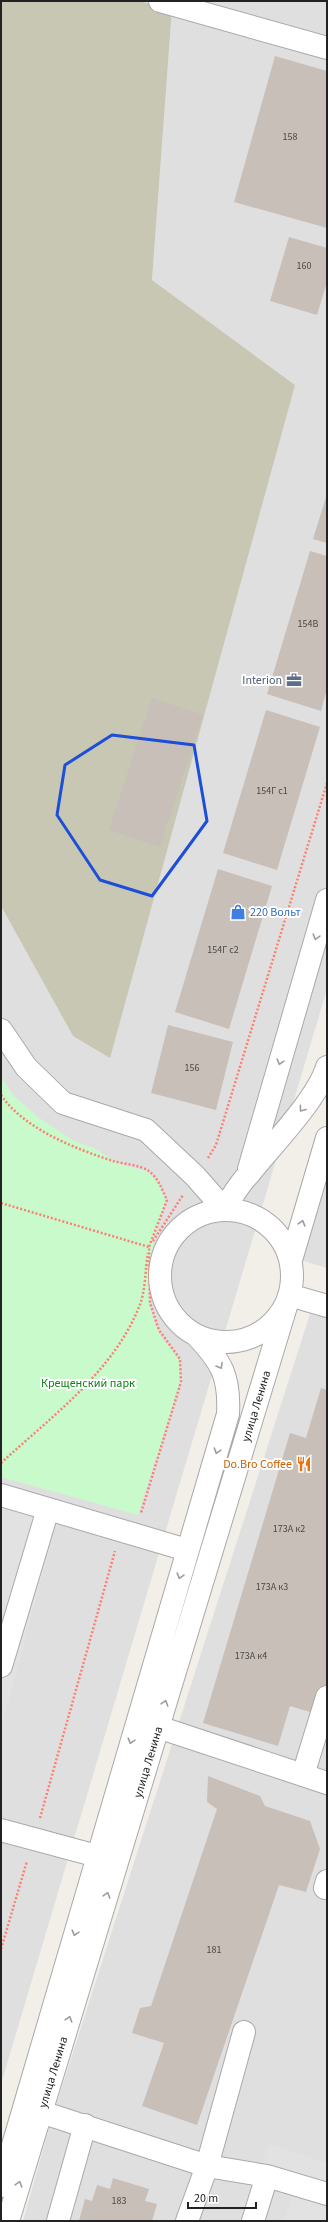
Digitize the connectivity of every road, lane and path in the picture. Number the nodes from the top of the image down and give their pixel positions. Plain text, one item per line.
1 (160, 1) edge
2 (327, 48) edge
3 (327, 900) edge
4 (1, 1030) edge
5 (326, 1072) edge
6 (1, 1095) edge
7 (327, 1138) edge
8 (247, 1175) junction
9 (1, 1203) edge
10 (224, 1209) junction
11 (149, 1247) junction
12 (291, 1260) junction
13 (288, 1299) junction
14 (327, 1306) edge
15 (196, 1335) junction
16 (2, 1499) edge
17 (48, 1509) junction
18 (126, 1532) junction
19 (187, 1550) junction
20 (1, 1666) edge
21 (327, 1697) edge
22 (158, 1727) junction
23 (303, 1775) junction
24 (327, 1783) edge
25 (1, 1830) edge
26 (34, 1838) junction
27 (97, 1856) junction
28 (1, 1949) edge
29 (244, 2032) dead end
30 (41, 2112) junction
31 (85, 2125) junction
32 (207, 2166) junction
33 (266, 2176) junction
34 (1, 2186) edge
35 (327, 2194) edge
36 (8, 2221) edge
37 (58, 2221) edge
38 (187, 2221) edge
39 (253, 2221) edge

1 - 2 street
3 -> 8 street
4 - 10 street
5 -> 8 street
6 - 11 path
12 -> 7 street
8 - 10 street
9 - 11 path
10 - 12 street
10 - 15 street
11 - 18 path
12 - 13 street
13 - 14 street
13 - 15 street
22 -> 13 street, улица Ленина
15 -> 19 street, улица Ленина
16 - 17 street
17 - 18 street
17 - 20 street
18 - 19 street
18 - 26 path
19 -> 27 street, улица Ленина
21 - 23 street
22 - 23 street
30 -> 22 street, улица Ленина
23 - 24 street
25 - 26 street
26 - 27 street
26 - 28 path
27 -> 34 street, улица Ленина
29 - 32 street
30 - 31 street
36 -> 30 street, улица Ленина
31 - 32 street
31 - 37 street
32 - 33 street
32 - 38 street
33 - 35 street
33 - 39 street

